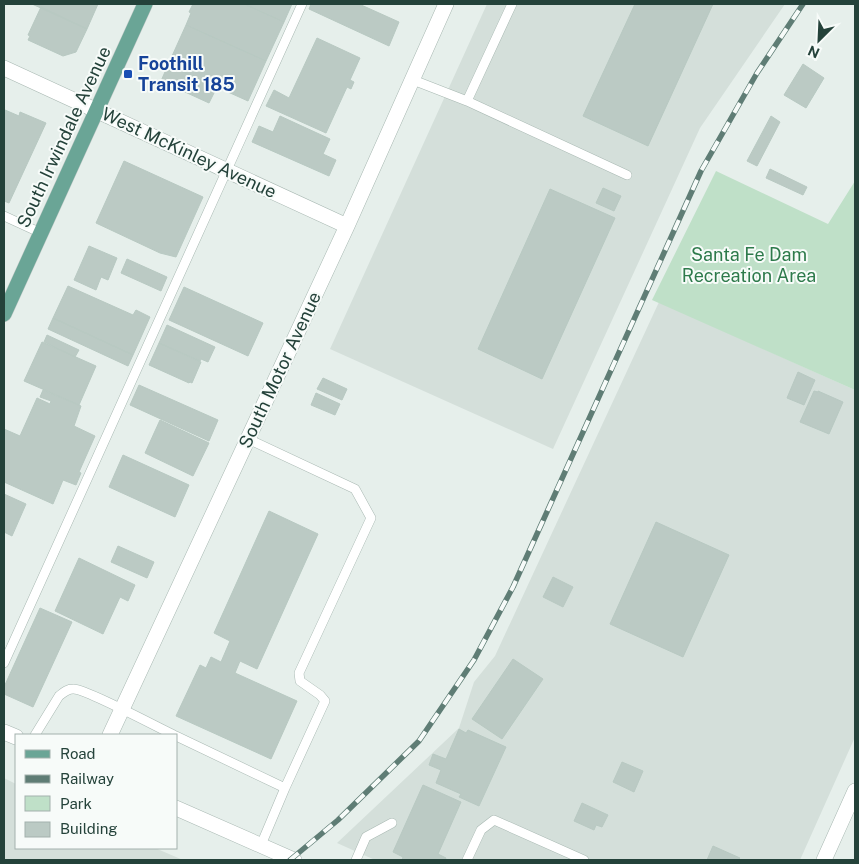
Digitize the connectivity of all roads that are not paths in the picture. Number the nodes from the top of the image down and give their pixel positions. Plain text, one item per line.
1 (145, 4) edge
2 (302, 4) edge
3 (446, 4) edge
4 (512, 4) edge
5 (4, 68) edge
6 (412, 80) junction
7 (467, 101) junction
8 (97, 110) junction
9 (226, 170) junction
10 (627, 175) dead end
11 (4, 216) edge
12 (348, 226) junction
13 (41, 233) junction
14 (4, 314) edge
15 (248, 439) junction
16 (4, 663) edge
17 (122, 710) junction
18 (36, 734) edge
19 (110, 734) edge
20 (171, 734) edge
21 (178, 737) edge
22 (285, 788) junction
23 (855, 791) edge
24 (178, 809) edge
25 (392, 823) dead end
26 (261, 845) junction
27 (293, 860) edge
28 (356, 860) edge
29 (467, 860) edge
30 (584, 860) edge
31 (824, 860) edge

1 - 8 main road, South Irwindale Avenue
2 - 9 lane
3 - 6 street, South Motor Avenue
4 - 7 lane
5 - 8 street, West McKinley Avenue
6 - 7 lane
6 - 12 street, South Motor Avenue
7 - 10 lane
8 - 9 street, West McKinley Avenue
8 - 13 main road, South Irwindale Avenue
9 - 12 street, West McKinley Avenue
9 - 16 lane
11 - 13 lane
12 - 15 street, South Motor Avenue
13 - 14 main road, South Irwindale Avenue
15 - 17 street, South Motor Avenue
15 - 22 lane
17 - 18 lane
17 - 19 street, South Motor Avenue
17 - 20 lane
21 - 22 lane
22 - 26 lane
23 - 31 street
24 - 26 street
25 - 28 lane
26 - 27 street
29 - 30 lane

